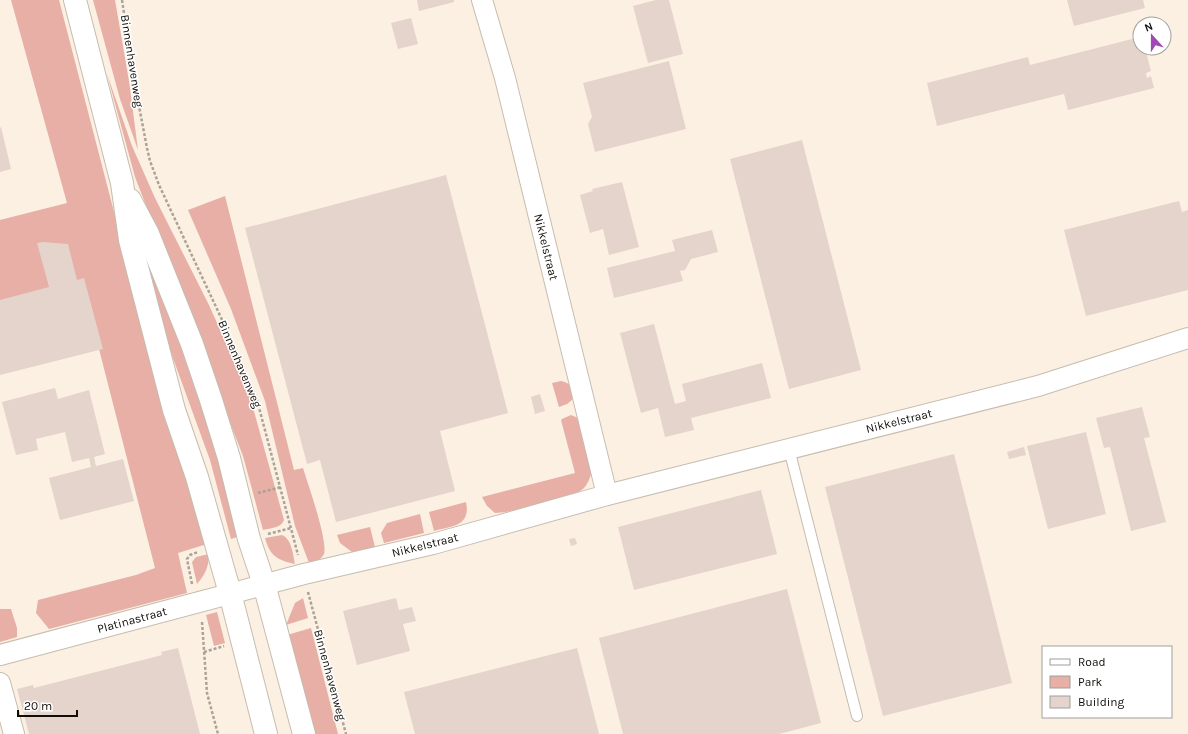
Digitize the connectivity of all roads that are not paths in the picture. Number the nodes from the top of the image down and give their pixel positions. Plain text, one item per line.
1 (75, 0) edge
2 (482, 0) edge
3 (122, 183) junction
4 (1188, 338) edge
5 (789, 449) junction
6 (607, 495) junction
7 (264, 584) junction
8 (230, 594) junction
9 (0, 655) edge
10 (0, 683) edge
11 (857, 716) dead end
12 (14, 734) edge
13 (266, 734) edge
14 (304, 734) edge

1 - 3 main road
2 - 6 street, Nikkelstraat
3 - 7 main road
3 - 8 main road
4 - 5 street, Nikkelstraat
5 - 6 street, Nikkelstraat
5 - 11 lane
6 - 7 street, Nikkelstraat
7 - 8 street, Platinastraat
7 - 14 main road
8 - 9 street, Platinastraat
8 - 13 main road
10 - 12 street

